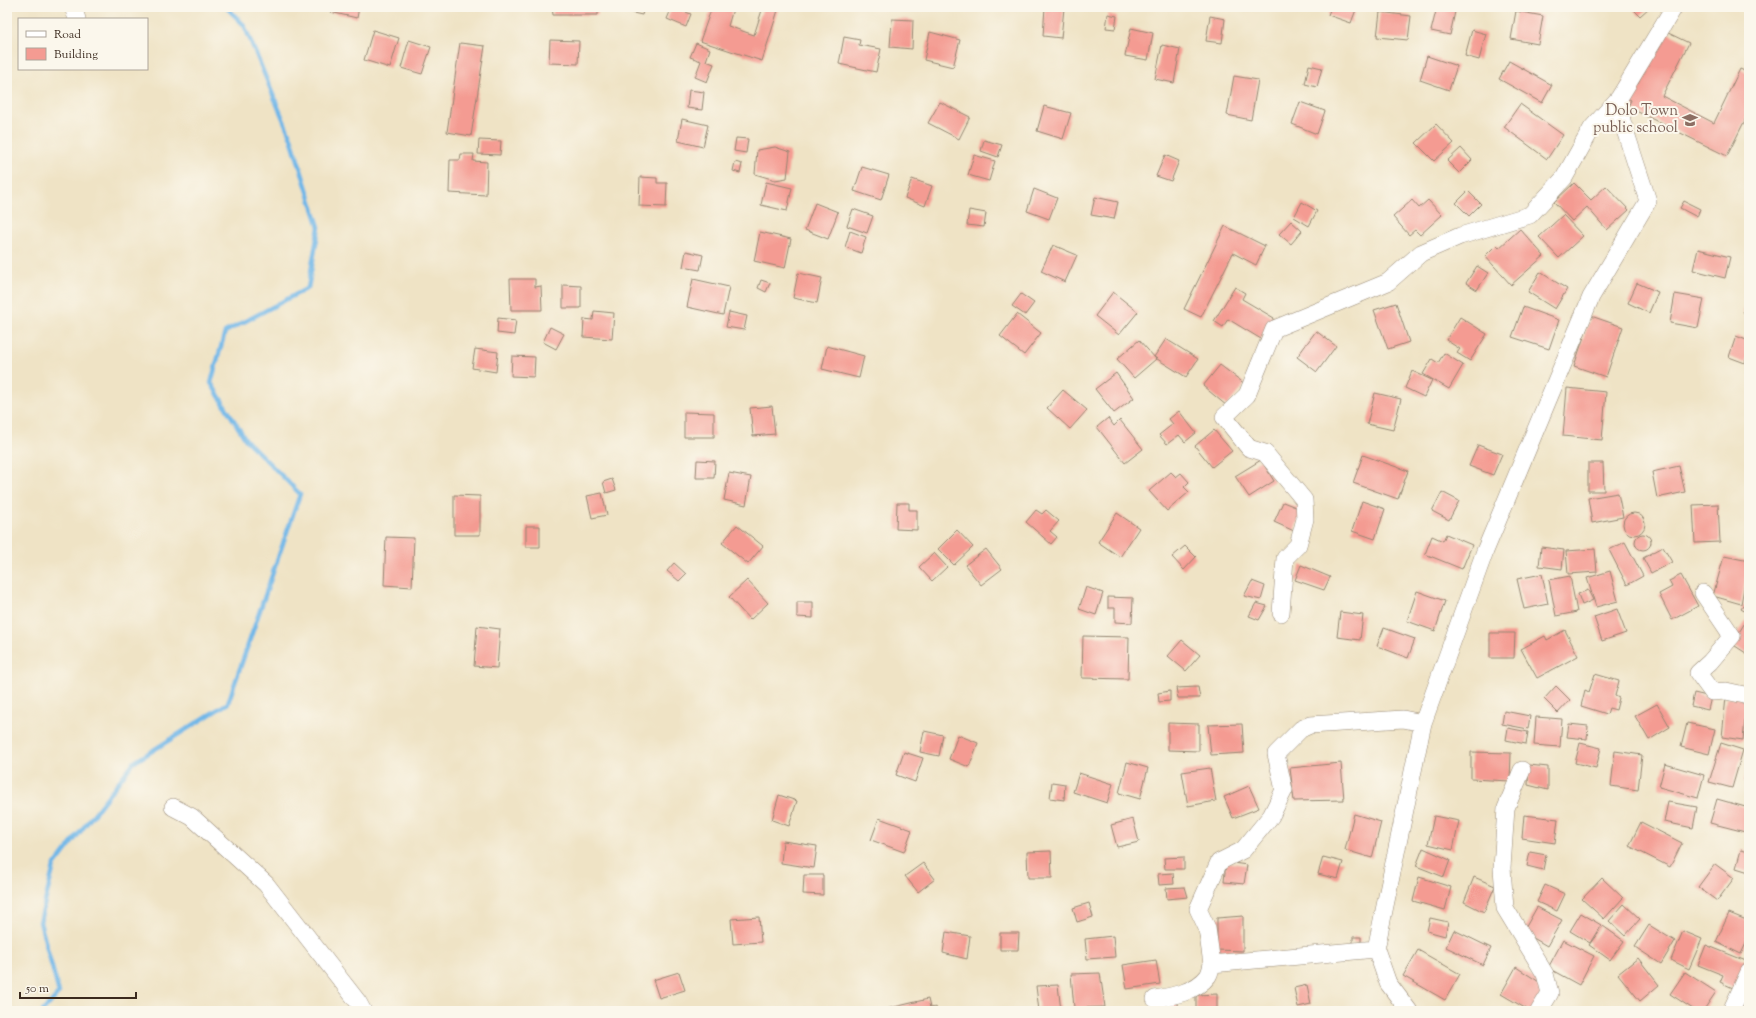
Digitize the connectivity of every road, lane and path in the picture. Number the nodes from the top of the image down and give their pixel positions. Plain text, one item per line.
1 (73, 7) edge
2 (1674, 7) edge
3 (77, 18) edge
4 (1619, 98) junction
5 (1703, 593) dead end
6 (1281, 613) dead end
7 (1749, 696) edge
8 (1423, 723) junction
9 (1522, 770) dead end
10 (174, 807) dead end
11 (1376, 950) junction
12 (1212, 964) junction
13 (1749, 972) edge
14 (1155, 999) dead end
15 (363, 1011) edge
16 (1409, 1011) edge
17 (1539, 1011) edge
18 (1731, 1011) edge

1 - 3 street
2 - 4 street
4 - 6 street
4 - 8 street
5 - 7 street
8 - 11 street
8 - 12 street
9 - 17 street
10 - 15 street
11 - 12 street
11 - 16 street
12 - 14 street
13 - 18 street

